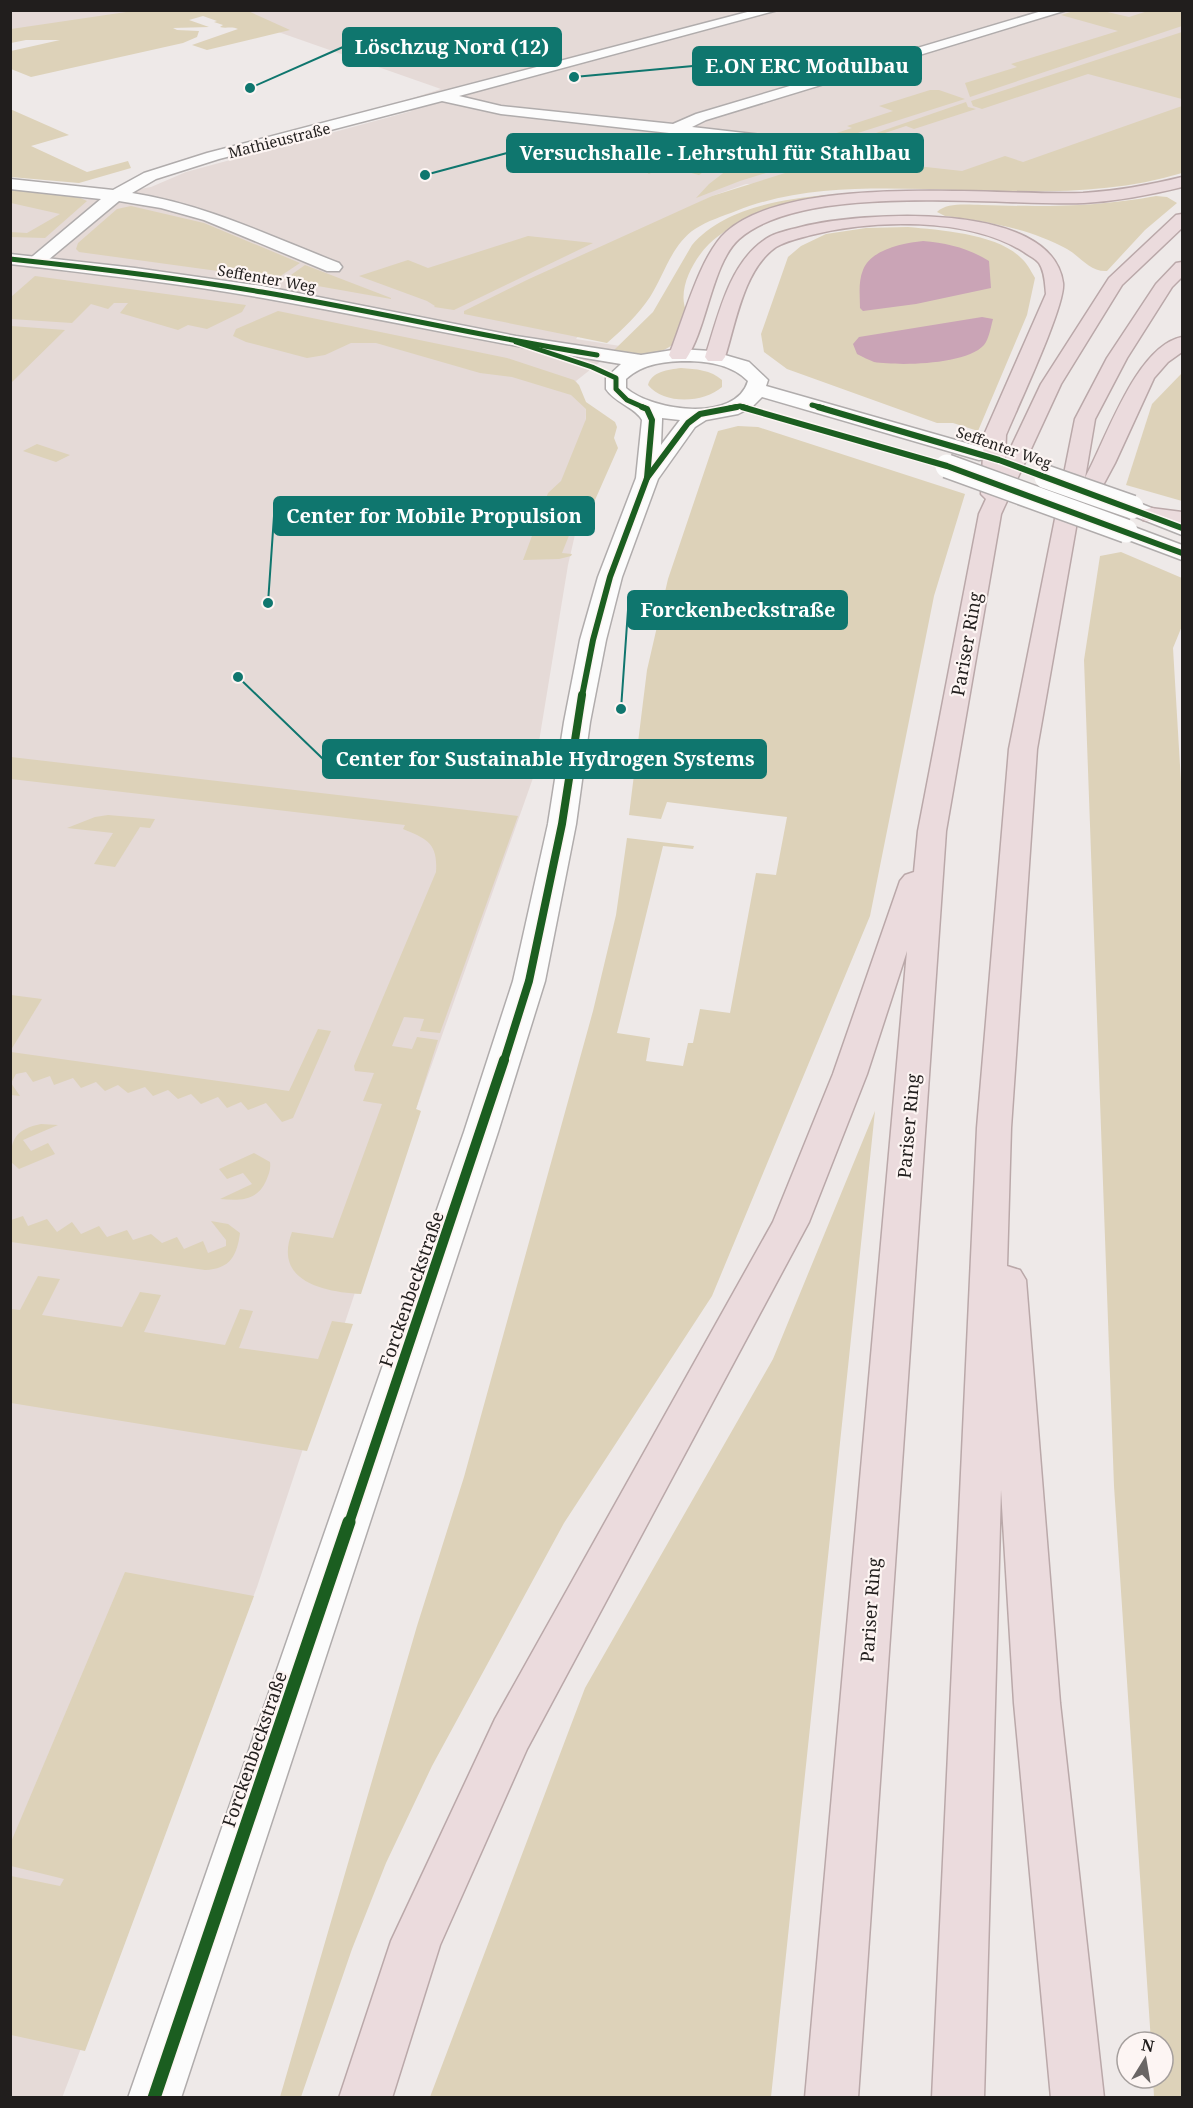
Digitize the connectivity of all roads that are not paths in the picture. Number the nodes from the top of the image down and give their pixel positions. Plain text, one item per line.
1 (772, 10) edge
2 (1061, 10) edge
3 (446, 97) junction
4 (675, 130) junction
5 (872, 151) dead end
6 (1182, 182) edge
7 (10, 184) edge
8 (116, 195) junction
9 (1182, 219) edge
10 (10, 259) edge
11 (36, 261) junction
12 (333, 267) dead end
13 (1182, 267) edge
14 (516, 342) junction
15 (1182, 343) edge
16 (679, 354) junction
17 (715, 357) junction
18 (640, 361) junction
19 (616, 378) junction
20 (758, 390) junction
21 (740, 405) junction
22 (647, 409) junction
23 (700, 414) junction
24 (950, 456) junction
25 (647, 478) junction
26 (1142, 511) junction
27 (990, 514) junction
28 (1182, 519) edge
29 (1182, 528) edge
30 (1061, 541) junction
31 (1182, 554) edge
32 (932, 831) junction
33 (994, 1128) junction
34 (154, 2097) edge
35 (365, 2097) edge
36 (831, 2097) edge
37 (958, 2097) edge
38 (1078, 2097) edge

1 - 3 street, Mathieustraße
2 - 4 street
3 - 4 street, Mathieustraße
3 - 8 street, Mathieustraße
4 - 5 street, Mathieustraße
6 - 16 highway
7 - 8 street, Seffenter Weg
8 - 11 street
8 - 12 street, Seffenter Weg
9 - 27 highway, Pariser Ring
10 - 11 street, Seffenter Weg
11 - 14 street, Seffenter Weg
13 - 30 highway
14 - 18 street, Seffenter Weg
14 - 19 street, Seffenter Weg
15 - 30 highway
16 - 17 street
16 - 18 street
17 - 20 street
17 - 27 highway
18 - 19 street
19 - 22 street
20 - 21 street
20 - 24 street, Seffenter Weg
21 - 23 street
21 - 24 street, Seffenter Weg
22 - 23 street
22 - 25 street, Forckenbeckstraße
23 - 25 street, Forckenbeckstraße
24 - 26 street, Seffenter Weg, bridge
24 - 31 street, Seffenter Weg, bridge
25 - 34 street, Forckenbeckstraße
26 - 28 highway
26 - 29 street, Seffenter Weg
27 - 32 highway, Pariser Ring
30 - 33 highway
32 - 35 highway
32 - 36 highway, Pariser Ring
33 - 37 highway
33 - 38 highway

